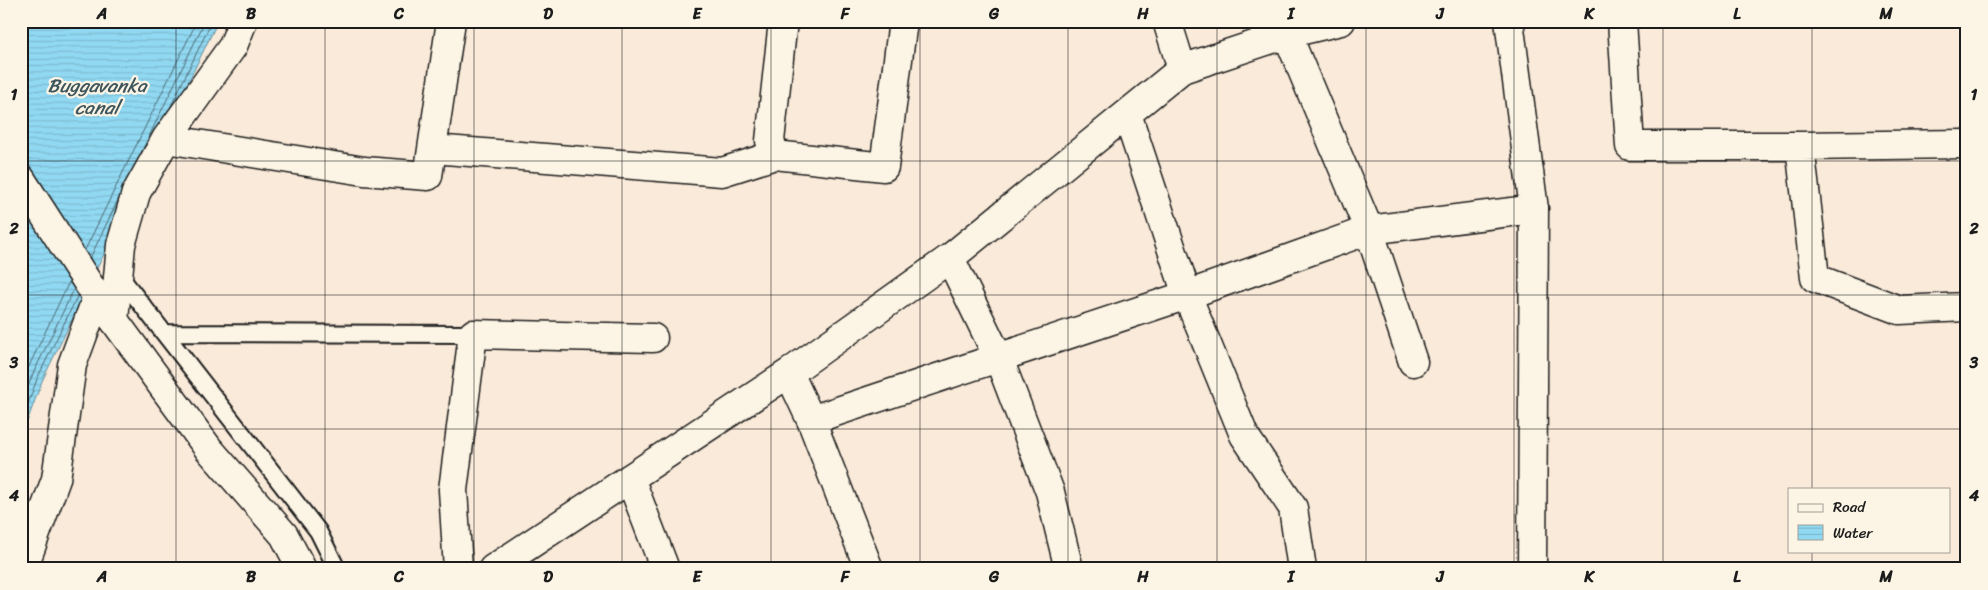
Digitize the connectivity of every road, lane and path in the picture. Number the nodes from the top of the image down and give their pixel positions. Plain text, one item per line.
1 (244, 21) edge
2 (451, 21) edge
3 (783, 21) edge
4 (903, 21) edge
5 (1167, 21) edge
6 (1341, 21) edge
7 (1509, 21) edge
8 (1622, 21) edge
9 (1287, 34) junction
10 (1182, 69) junction
11 (1127, 114) junction
12 (166, 140) junction
13 (1967, 144) edge
14 (1800, 146) junction
15 (433, 149) junction
16 (774, 155) junction
17 (21, 179) edge
18 (1534, 209) junction
19 (1370, 230) junction
20 (950, 258) junction
21 (118, 274) junction
22 (1187, 295) junction
23 (97, 296) junction
24 (1967, 306) edge
25 (114, 320) junction
26 (165, 333) junction
27 (473, 334) junction
28 (653, 338) dead end
29 (999, 359) junction
30 (1413, 362) dead end
31 (789, 374) junction
32 (811, 420) junction
33 (630, 478) junction
34 (23, 569) edge
35 (302, 569) edge
36 (337, 569) edge
37 (458, 569) edge
38 (493, 569) edge
39 (665, 569) edge
40 (869, 569) edge
41 (1069, 569) edge
42 (1302, 569) edge
43 (1532, 569) edge

1 - 12 street
2 - 15 street
3 - 16 street
4 - 16 street
5 - 10 street
6 - 9 street
7 - 18 street
8 - 14 street
9 - 10 street
9 - 19 street
10 - 11 street
11 - 20 street
11 - 22 street
12 - 15 street
12 - 21 street
13 - 14 street
14 - 24 street
15 - 16 street
17 - 23 street
18 - 19 street
18 - 43 street
19 - 22 street
19 - 30 street
20 - 29 street
20 - 31 street
21 - 25 street
21 - 26 lane
22 - 29 street
22 - 42 street
23 - 25 street
23 - 34 street
25 - 35 street
26 - 27 lane
26 - 36 lane
27 - 28 street
27 - 37 street
29 - 32 street
29 - 41 street
31 - 32 street
31 - 33 street
32 - 40 street
33 - 38 street
33 - 39 street

